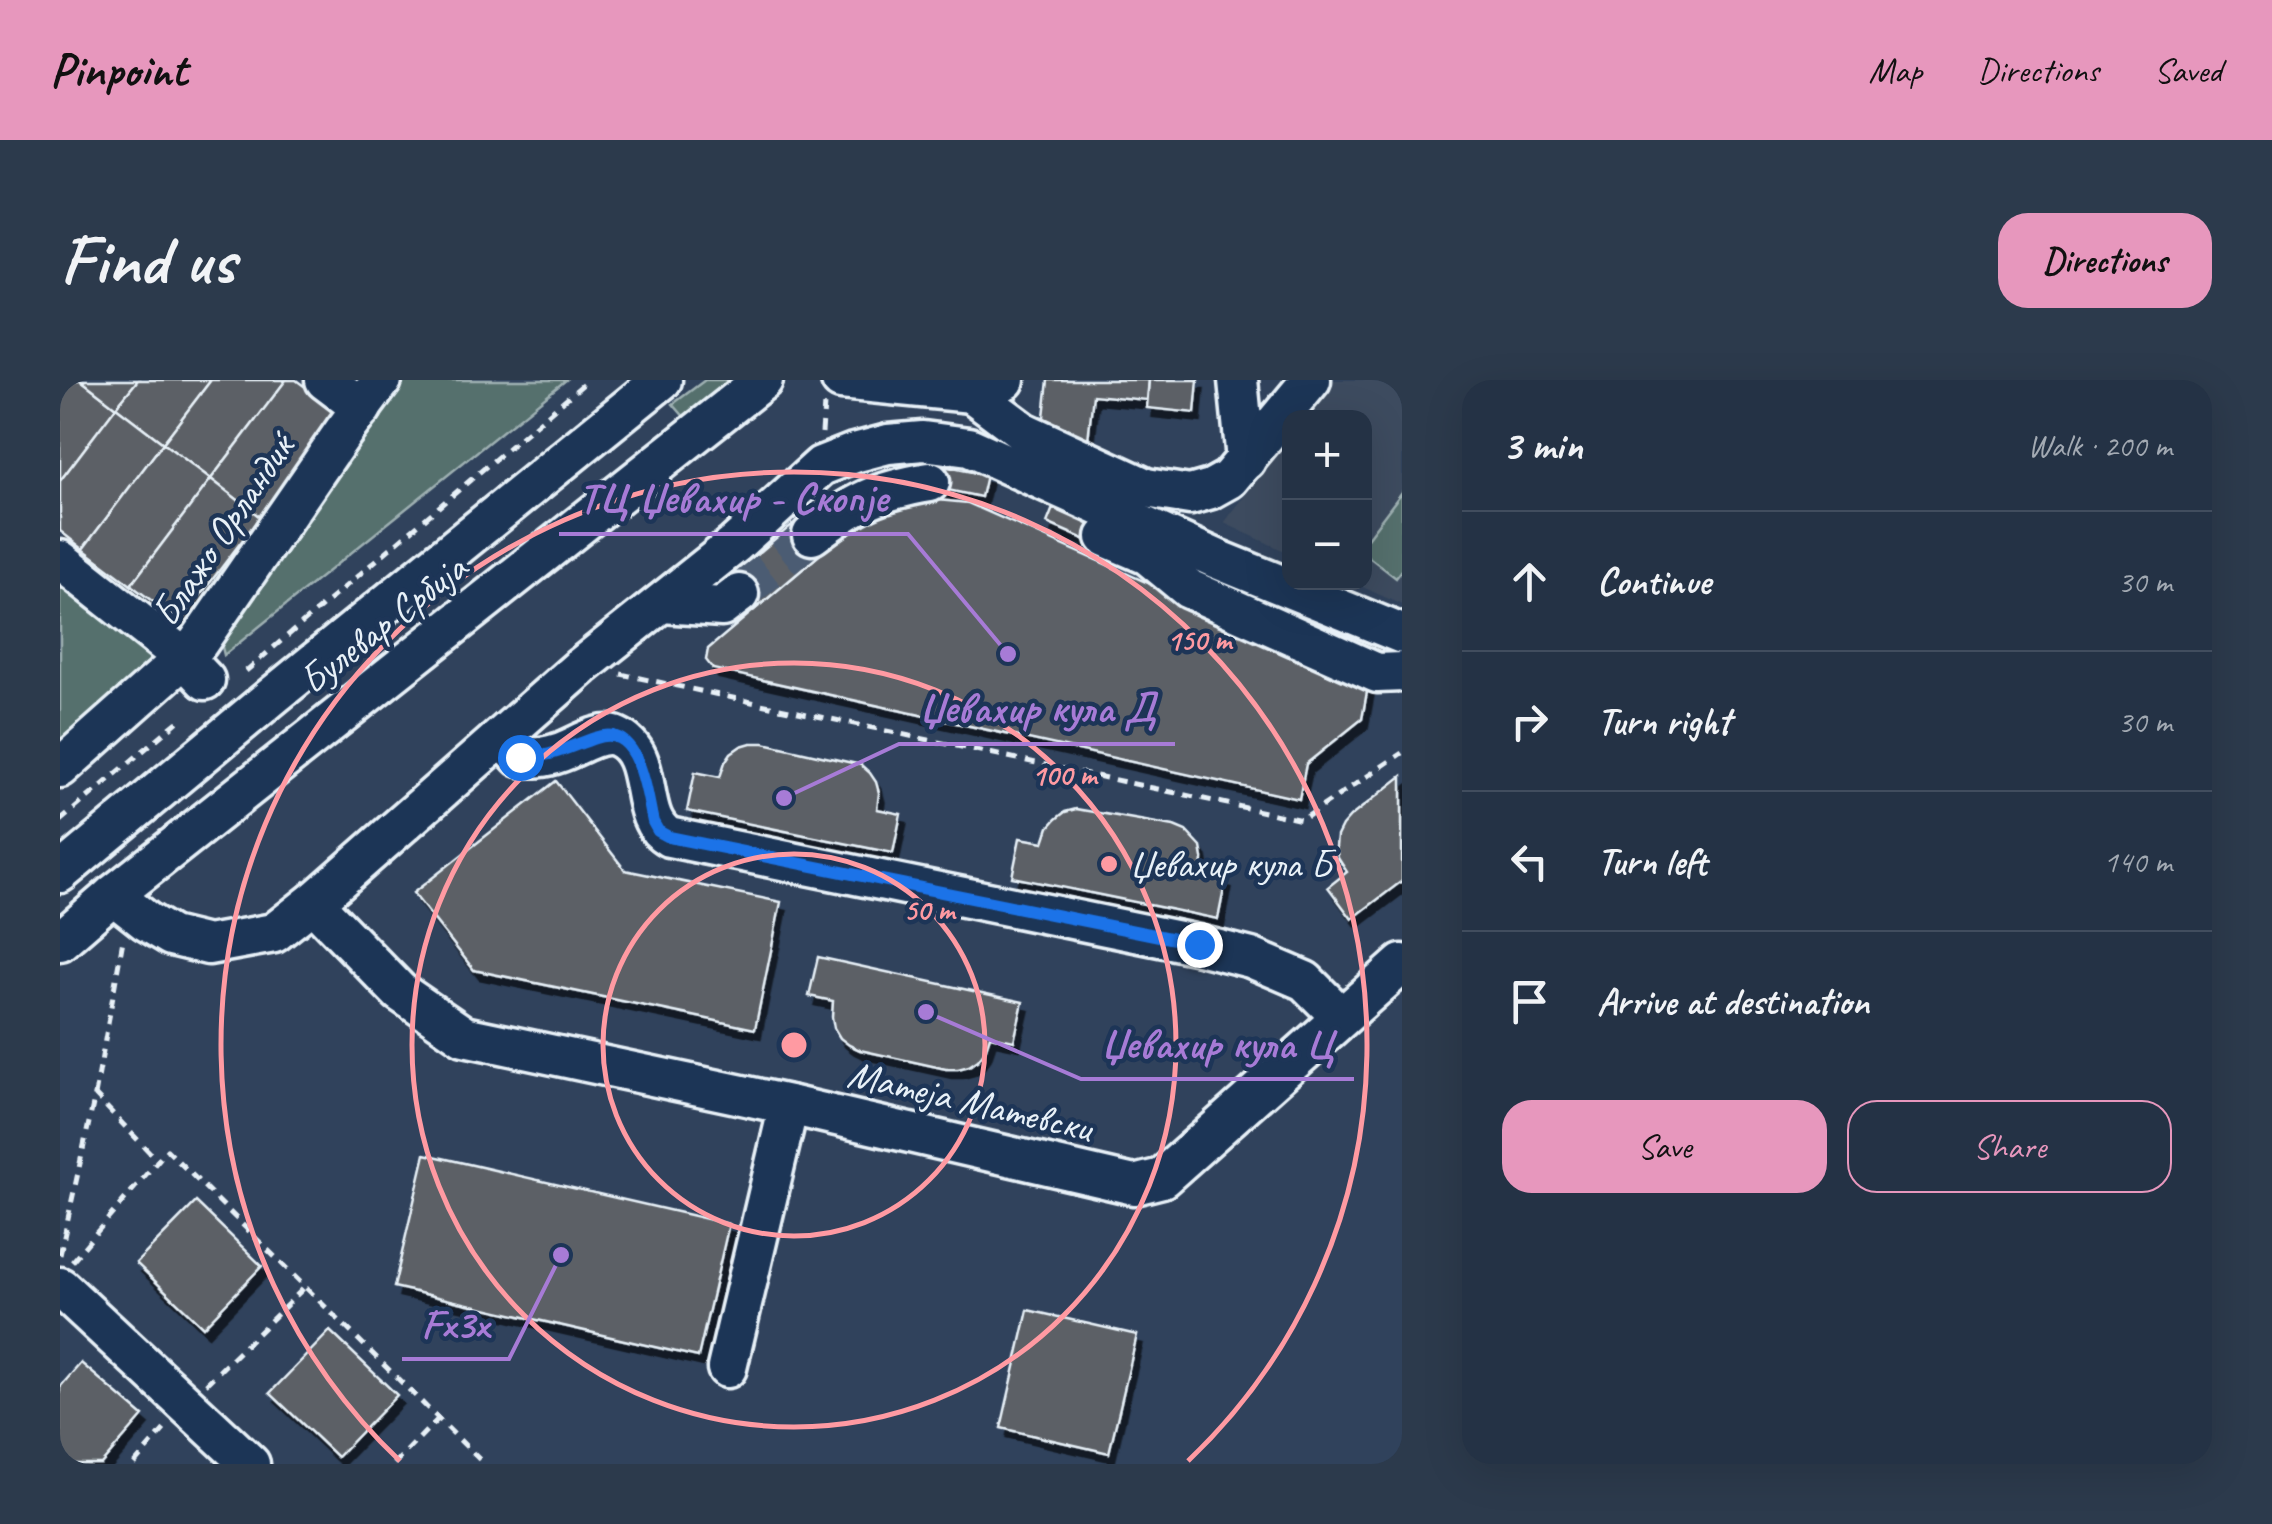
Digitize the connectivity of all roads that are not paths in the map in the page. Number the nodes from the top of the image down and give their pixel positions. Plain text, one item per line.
1 (325, 380) edge
2 (662, 380) edge
3 (763, 380) edge
4 (1238, 380) edge
5 (1310, 380) edge
6 (988, 387) edge
7 (832, 389) edge
8 (372, 394) edge
9 (1246, 460) junction
10 (1007, 466) junction
11 (930, 482) dead end
12 (1095, 532) dead end
13 (812, 535) tunnel mouth
14 (735, 544) junction
15 (1217, 559) junction
16 (60, 560) edge
17 (1282, 565) edge
18 (1354, 590) edge
19 (739, 594) tunnel mouth
20 (662, 603) junction
21 (1402, 614) edge
22 (1402, 634) edge
23 (1362, 651) dead end
24 (194, 669) junction
25 (1402, 670) edge
26 (260, 683) junction
27 (502, 737) junction
28 (205, 752) junction
29 (60, 768) edge
30 (60, 873) edge
31 (316, 900) junction
32 (121, 902) junction
33 (60, 941) edge
34 (1402, 964) edge
35 (1340, 1017) junction
36 (789, 1105) junction
37 (66, 1274) edge
38 (727, 1368) dead end
39 (250, 1464) edge

1 - 8 street
2 - 26 street, Булевар Србија
3 - 32 street, Булевар Србија
4 - 9 street
5 - 9 street
6 - 7 street
6 - 9 street
8 - 24 street, Блажо Орландиќ
10 - 14 street
10 - 14 street
10 - 15 street
11 - 13 street
12 - 25 street
14 - 20 street
15 - 17 street
15 - 22 street
16 - 24 street
18 - 21 street
19 - 20 street
20 - 27 street
23 - 25 street
24 - 26 street
24 - 28 street
24 - 29 street, Блажо Орландиќ
26 - 28 street, Булевар Србија
27 - 31 street
27 - 35 street
28 - 30 street, Булевар Србија
31 - 32 street
31 - 36 street, Матеја Матевски
32 - 33 street, Булевар Србија
34 - 35 street, Матеја Матевски
35 - 36 street, Матеја Матевски
36 - 38 street
37 - 39 street

